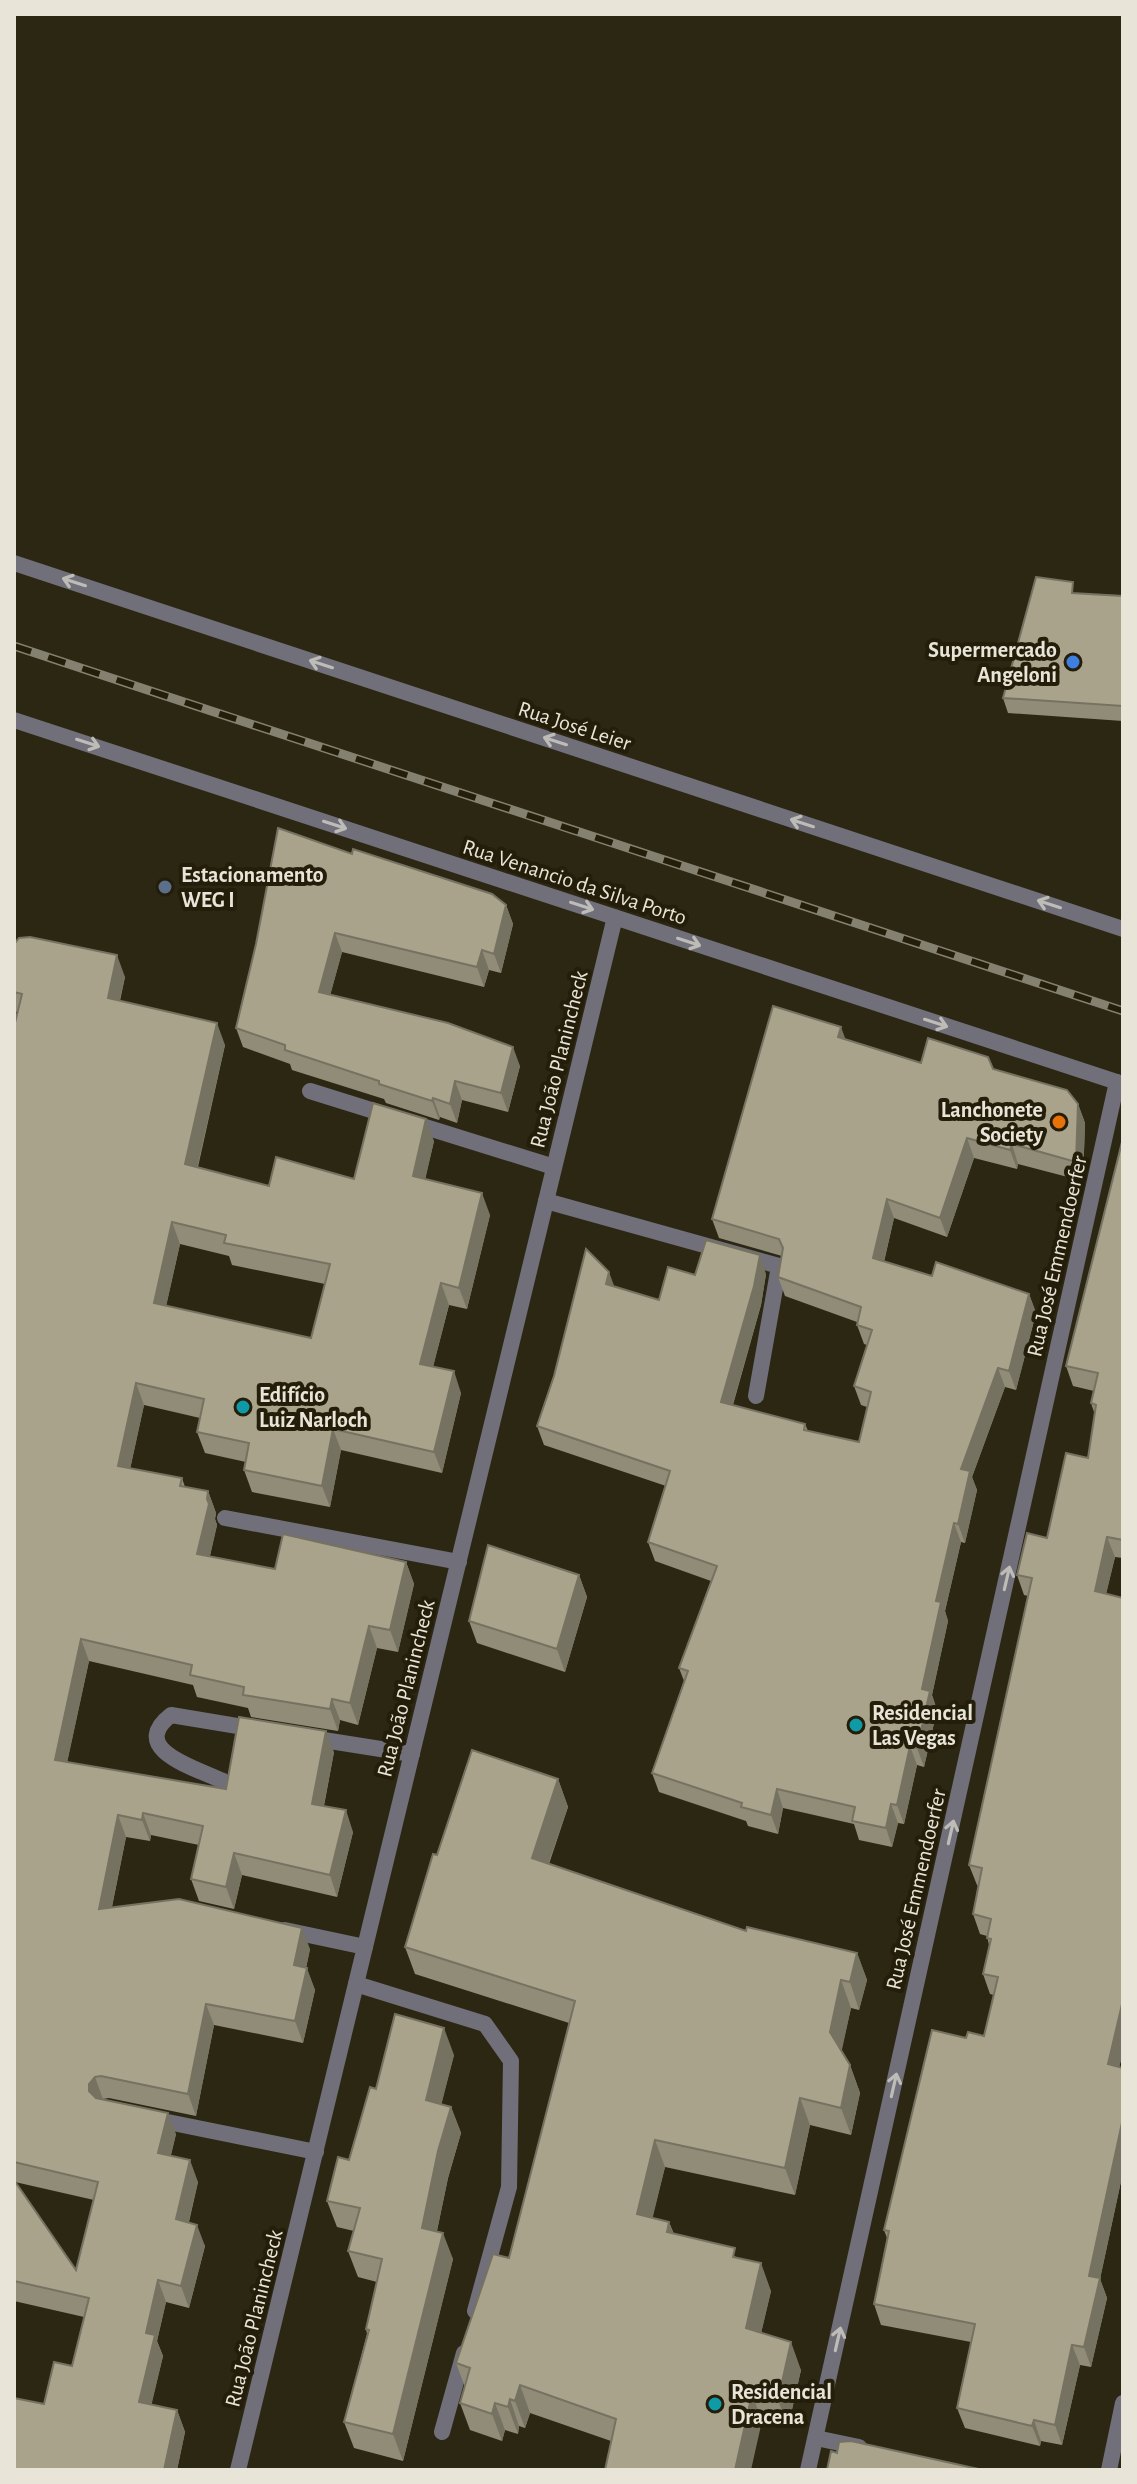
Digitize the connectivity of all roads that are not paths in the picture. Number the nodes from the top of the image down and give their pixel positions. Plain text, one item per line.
1 (14, 563) edge
2 (14, 720) edge
3 (615, 917) junction
4 (1123, 929) edge
5 (1120, 1083) edge
6 (310, 1091) dead end
7 (554, 1167) junction
8 (546, 1201) junction
9 (756, 1396) dead end
10 (225, 1518) dead end
11 (459, 1562) junction
12 (412, 1754) junction
13 (223, 1781) dead end
14 (262, 1925) edge
15 (365, 1947) junction
16 (356, 1984) junction
17 (137, 2115) edge
18 (316, 2152) junction
19 (1123, 2403) edge
20 (442, 2432) dead end
21 (816, 2438) junction
22 (875, 2451) edge
23 (238, 2470) edge
24 (808, 2470) edge
25 (1109, 2470) edge

4 -> 1 street, Rua José Leier
2 -> 3 street, Rua Venancio da Silva Porto
3 -> 5 street, Rua Venancio da Silva Porto
3 - 7 street, Rua João Planincheck
21 -> 5 street, Rua José Emmendoerfer
6 - 7 street
7 - 8 street, Rua João Planincheck
8 - 9 street
8 - 11 street, Rua João Planincheck
10 - 11 street
11 - 12 street, Rua João Planincheck
12 - 13 street
12 - 15 street, Rua João Planincheck
14 - 15 street
15 - 16 street, Rua João Planincheck
16 - 18 street, Rua João Planincheck
16 - 20 street
17 - 18 street
18 - 23 street, Rua João Planincheck
19 - 25 street
21 - 22 street
21 - 24 street, Rua José Emmendoerfer

